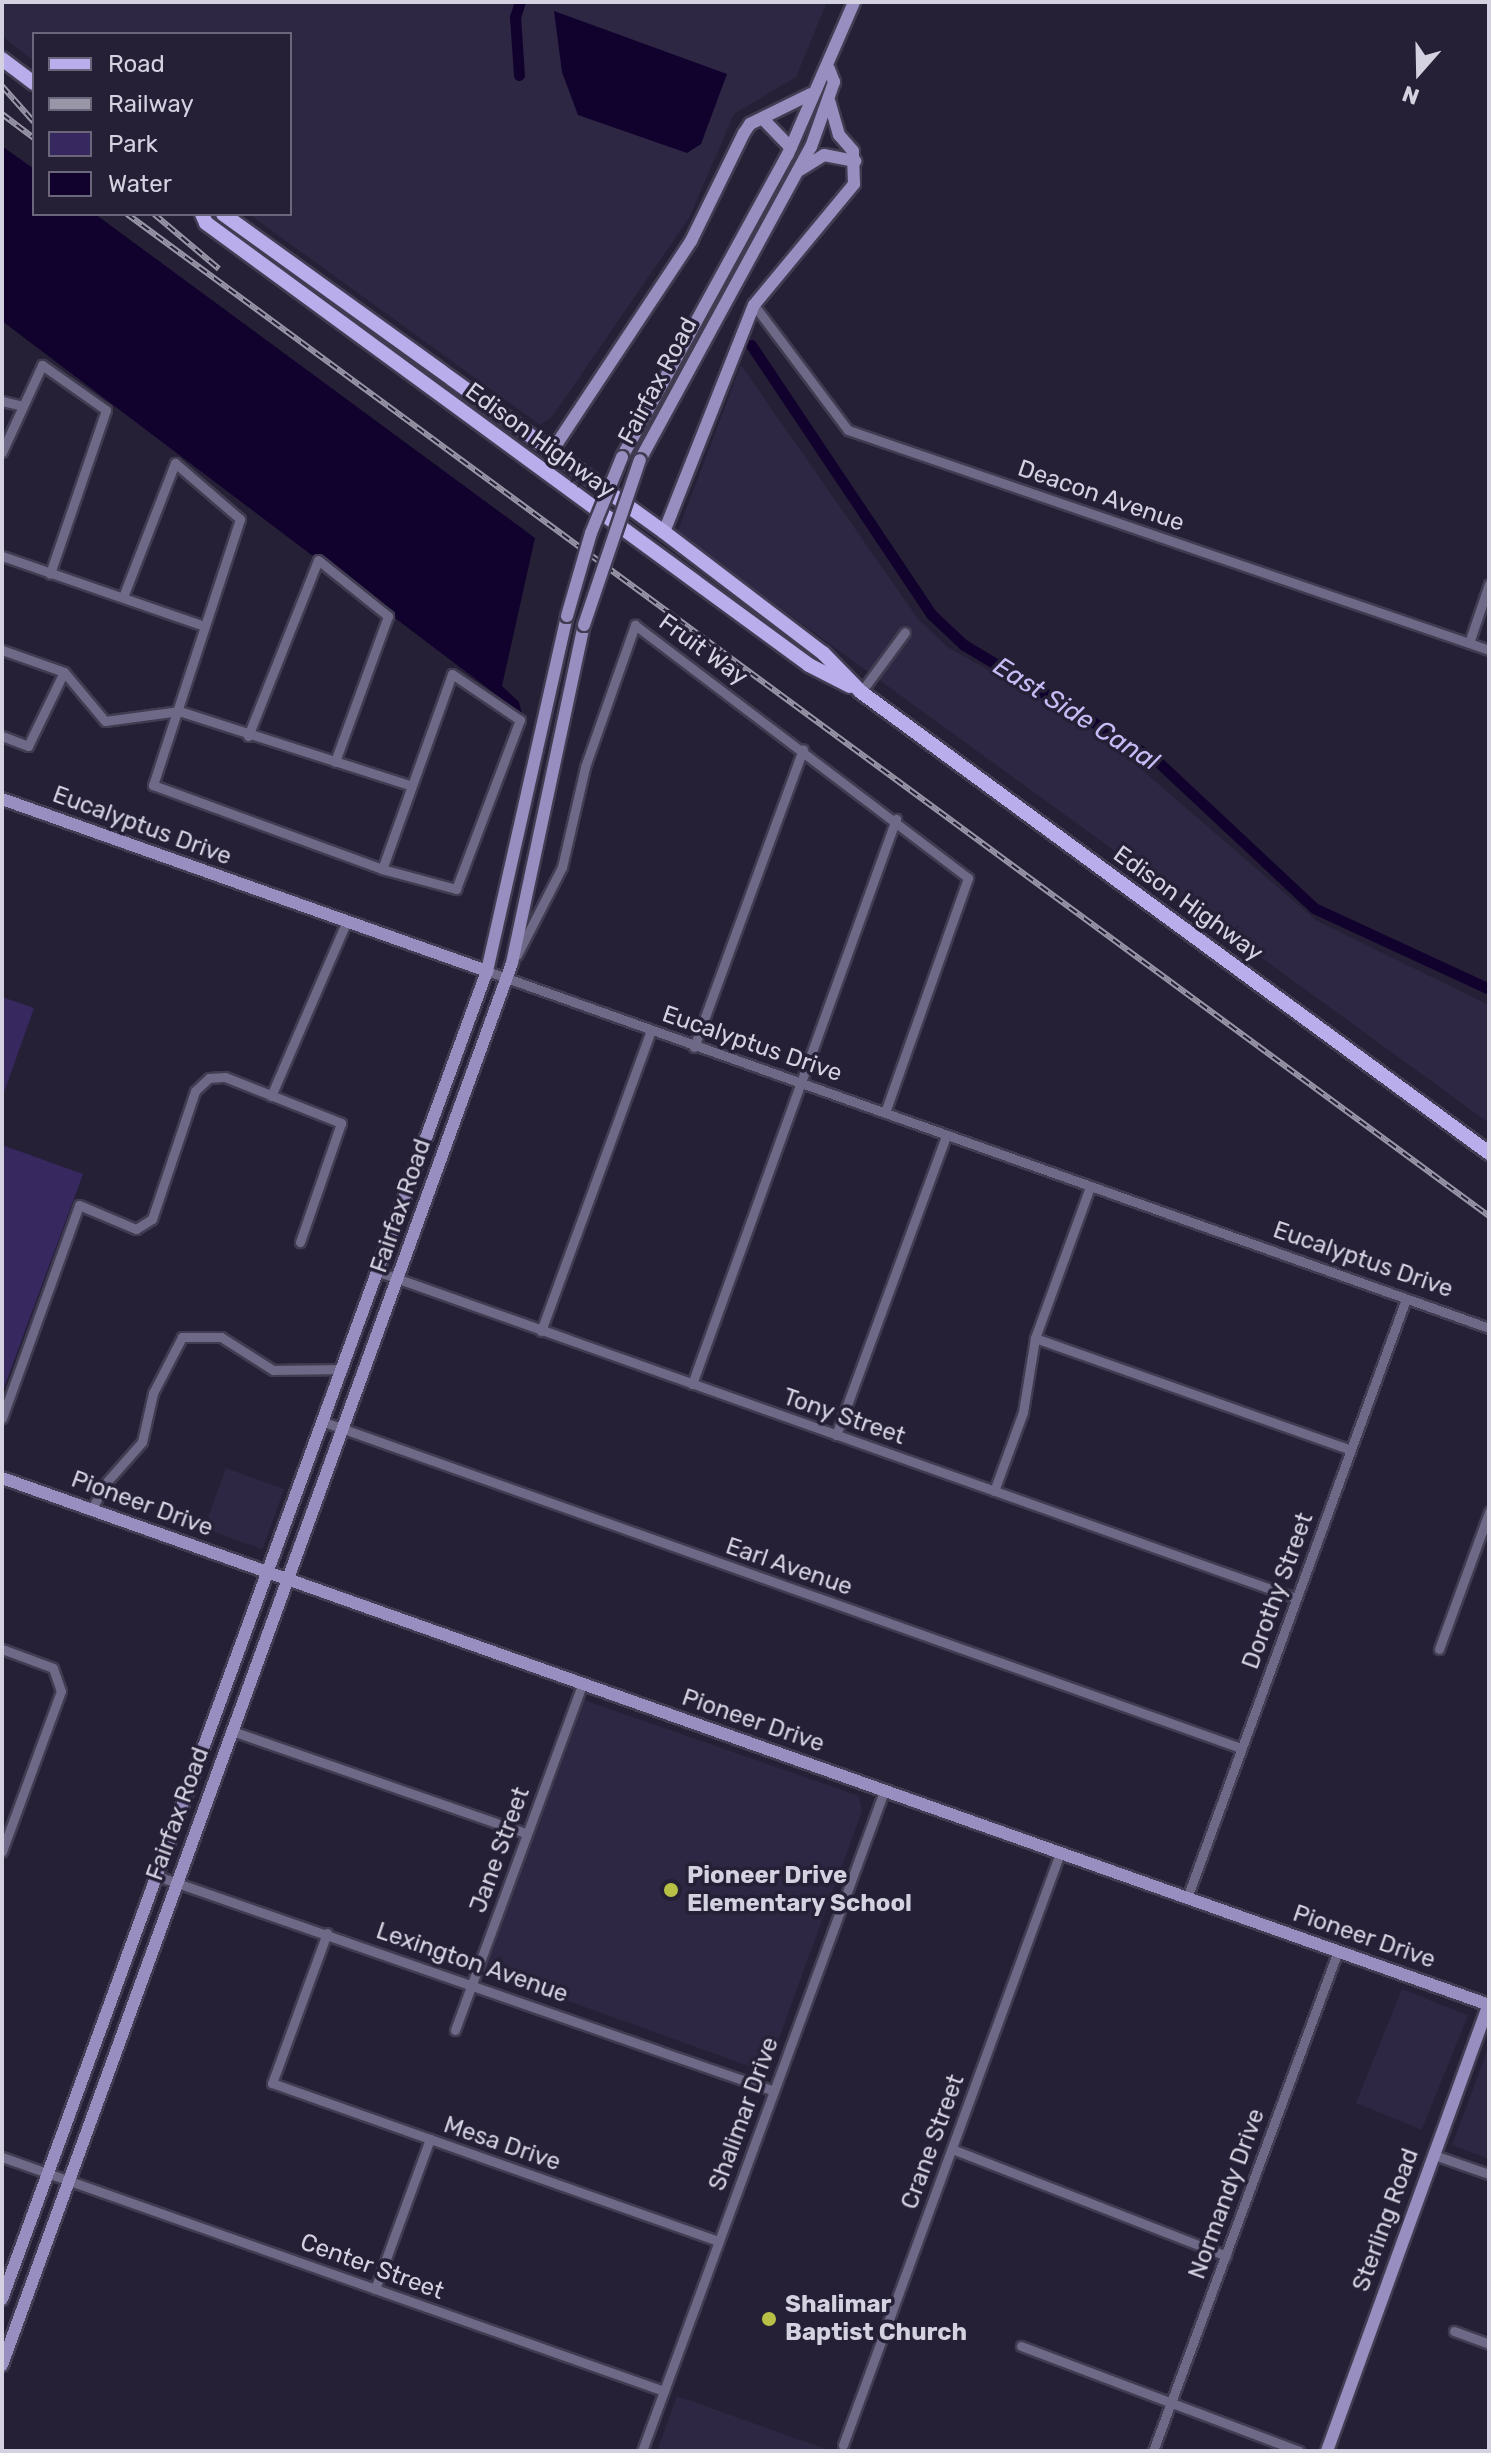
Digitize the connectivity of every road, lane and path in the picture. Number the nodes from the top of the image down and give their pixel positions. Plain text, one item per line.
1 (854, 2) edge
2 (2, 59) edge
3 (829, 69) junction
4 (32, 82) edge
5 (811, 94) junction
6 (829, 101) junction
7 (763, 119) junction
8 (791, 148) junction
9 (855, 161) junction
10 (797, 172) junction
11 (203, 216) edge
12 (226, 216) edge
13 (754, 305) junction
14 (2, 401) edge
15 (20, 405) junction
16 (552, 451) junction
17 (2, 452) edge
18 (664, 532) junction
19 (2, 556) edge
20 (50, 574) junction
21 (1489, 584) edge
22 (123, 597) junction
23 (204, 626) junction
24 (905, 632) dead end
25 (1469, 643) junction
26 (2, 650) edge
27 (1489, 650) edge
28 (64, 672) junction
29 (861, 692) junction
30 (179, 711) junction
31 (2, 736) edge
32 (248, 736) junction
33 (803, 749) junction
34 (335, 762) junction
35 (410, 785) junction
36 (2, 799) edge
37 (896, 819) junction
38 (382, 869) junction
39 (346, 923) junction
40 (512, 963) junction
41 (487, 971) junction
42 (505, 978) junction
43 (651, 1031) junction
44 (694, 1047) junction
45 (802, 1085) junction
46 (271, 1096) junction
47 (885, 1113) junction
48 (946, 1136) junction
49 (1489, 1153) edge
50 (1090, 1187) junction
51 (300, 1242) dead end
52 (379, 1272) junction
53 (398, 1279) junction
54 (1406, 1299) junction
55 (1489, 1328) edge
56 (541, 1331) junction
57 (1035, 1338) junction
58 (343, 1369) junction
59 (692, 1384) junction
60 (2, 1418) edge
61 (324, 1422) junction
62 (345, 1431) junction
63 (836, 1435) junction
64 (1351, 1450) junction
65 (2, 1478) edge
66 (994, 1491) junction
67 (92, 1509) junction
68 (1489, 1512) edge
69 (269, 1572) junction
70 (288, 1579) junction
71 (1296, 1598) junction
72 (2, 1649) edge
73 (1439, 1649) dead end
74 (582, 1684) junction
75 (232, 1731) junction
76 (1241, 1748) junction
77 (884, 1791) junction
78 (527, 1834) junction
79 (2, 1851) edge
80 (1060, 1853) junction
81 (157, 1876) junction
82 (176, 1883) junction
83 (1187, 1898) junction
84 (327, 1933) junction
85 (1338, 1951) junction
86 (472, 1984) junction
87 (1489, 2004) edge
88 (455, 2030) dead end
89 (774, 2091) junction
90 (430, 2139) junction
91 (952, 2149) junction
92 (1434, 2155) junction
93 (2, 2157) edge
94 (48, 2173) junction
95 (1489, 2174) edge
96 (67, 2180) junction
97 (719, 2241) junction
98 (1226, 2256) junction
99 (375, 2289) junction
100 (2, 2299) edge
101 (1454, 2331) dead end
102 (1489, 2344) edge
103 (1021, 2346) dead end
104 (2, 2365) edge
105 (664, 2391) junction
106 (1172, 2401) junction
107 (843, 2445) dead end
108 (642, 2451) edge
109 (1153, 2451) edge
110 (1299, 2451) edge
111 (1327, 2451) edge

1 - 3 main road, Fairfax Road
2 - 4 main road
3 - 5 main road, Fairfax Road
3 - 6 main road, Fairfax Road
5 - 7 main road
5 - 8 main road, Fairfax Road
6 - 9 main road
6 - 10 main road, Fairfax Road
7 - 8 main road
7 - 16 main road
8 - 41 main road, Fairfax Road, bridge
9 - 10 main road
9 - 13 main road
10 - 40 main road, Fairfax Road, bridge
11 - 29 main road, Edison Highway
12 - 16 main road, Edison Highway
13 - 18 main road
13 - 25 street, Deacon Avenue
14 - 15 street
15 - 17 street
15 - 20 street
16 - 18 main road, Edison Highway
18 - 29 main road, Edison Highway
19 - 20 street
20 - 22 street
21 - 25 street
22 - 23 street
22 - 23 street
23 - 30 street
24 - 29 street
25 - 27 street, Deacon Avenue
26 - 28 street
28 - 30 street
28 - 31 street
29 - 49 main road, Edison Highway
30 - 32 street
30 - 38 street
32 - 34 street
32 - 34 street
33 - 37 street, Fruit Way
33 - 40 street, Fruit Way
33 - 44 street
34 - 35 street
35 - 38 street
35 - 38 street
36 - 39 main road, Eucalyptus Drive
37 - 45 street
37 - 47 street, Fruit Way
39 - 41 main road, Eucalyptus Drive
39 - 46 street
40 - 42 main road, Fairfax Road
41 - 42 street, Eucalyptus Drive
41 - 52 main road, Fairfax Road
42 - 43 street, Eucalyptus Drive
42 - 53 main road, Fairfax Road
43 - 44 street, Eucalyptus Drive
43 - 56 street
44 - 45 street, Eucalyptus Drive
45 - 47 street, Eucalyptus Drive
45 - 59 street
46 - 51 street
46 - 60 street
47 - 48 street, Eucalyptus Drive
48 - 50 street, Eucalyptus Drive
48 - 63 street
50 - 54 street, Eucalyptus Drive
50 - 57 street
52 - 53 street, Tony Street
52 - 58 main road, Fairfax Road
53 - 56 street, Tony Street
53 - 62 main road, Fairfax Road
54 - 55 street, Eucalyptus Drive
54 - 64 street, Dorothy Street
56 - 59 street, Tony Street
57 - 64 street
57 - 66 street
58 - 61 main road, Fairfax Road
58 - 67 street
59 - 63 street, Tony Street
61 - 62 street, Earl Avenue
61 - 69 main road, Fairfax Road
62 - 70 main road, Fairfax Road
62 - 76 street, Earl Avenue
63 - 66 street, Tony Street
64 - 71 street, Dorothy Street
65 - 67 main road, Pioneer Drive
66 - 71 street, Tony Street
67 - 69 main road, Pioneer Drive
68 - 73 street
69 - 70 main road, Pioneer Drive
69 - 81 main road, Fairfax Road
70 - 74 main road, Pioneer Drive
70 - 75 main road, Fairfax Road
71 - 76 street, Dorothy Street
72 - 79 street
74 - 77 main road, Pioneer Drive
74 - 78 street, Jane Street
75 - 78 street
75 - 82 main road, Fairfax Road
76 - 83 street, Dorothy Street
77 - 80 main road, Pioneer Drive
77 - 89 street, Shalimar Drive
78 - 86 street, Jane Street
80 - 83 main road, Pioneer Drive
80 - 91 street, Crane Street
81 - 82 street, Lexington Avenue
81 - 94 main road, Fairfax Road
82 - 84 street, Lexington Avenue
82 - 96 main road, Fairfax Road
83 - 85 main road, Pioneer Drive
84 - 86 street, Lexington Avenue
84 - 90 street, Mesa Drive
85 - 87 main road, Pioneer Drive
85 - 98 street, Normandy Drive
86 - 88 street, Jane Street
86 - 89 street, Lexington Avenue
87 - 92 main road, Sterling Road
89 - 97 street, Shalimar Drive
90 - 97 street, Mesa Drive
90 - 99 street
91 - 98 street
91 - 107 street, Crane Street
92 - 95 street
92 - 111 main road, Sterling Road
93 - 94 street, Center Street
94 - 96 street, Center Street
94 - 100 main road, Fairfax Road
96 - 99 street, Center Street
96 - 104 main road, Fairfax Road
97 - 105 street, Shalimar Drive
98 - 106 street, Normandy Drive
99 - 105 street, Center Street
101 - 102 street
103 - 106 street
105 - 108 street, Shalimar Drive
106 - 109 street, Normandy Drive
106 - 110 street

